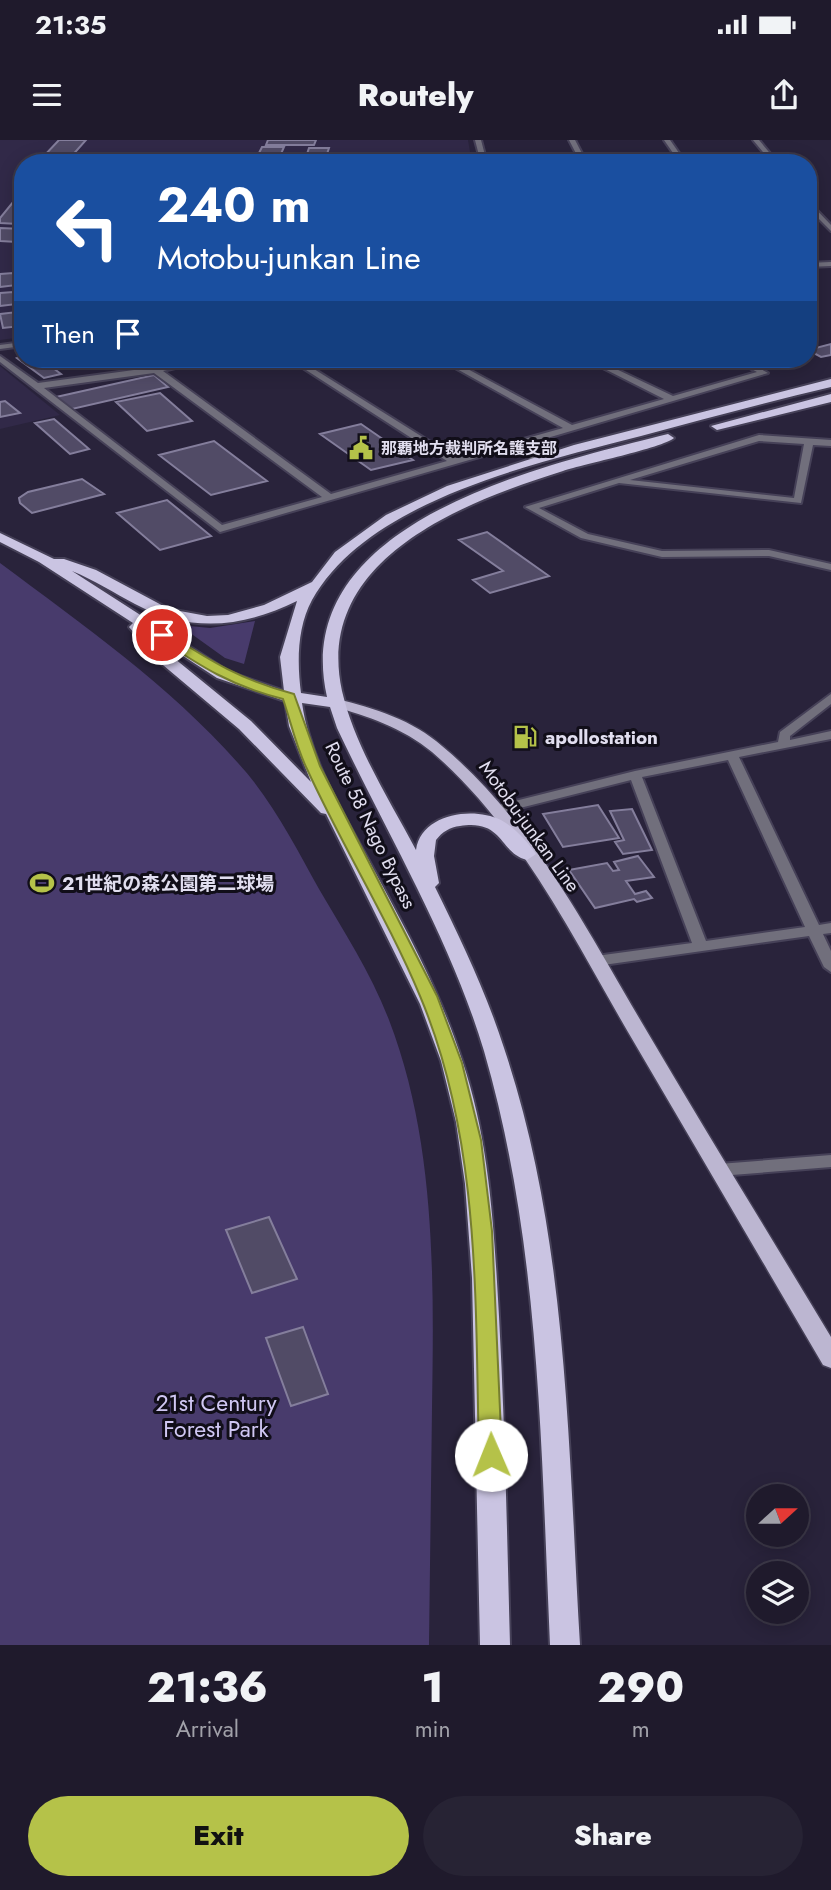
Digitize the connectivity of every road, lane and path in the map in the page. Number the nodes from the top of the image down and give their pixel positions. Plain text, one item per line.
1 (756, 140) edge
2 (768, 154) edge
3 (817, 213) edge
4 (831, 229) edge
5 (0, 358) edge
6 (165, 368) edge
7 (307, 368) edge
8 (460, 368) edge
9 (607, 368) edge
10 (754, 368) edge
11 (156, 370) junction
12 (831, 383) edge
13 (38, 386) junction
14 (831, 398) edge
15 (673, 400) junction
16 (570, 428) junction
17 (809, 441) junction
18 (831, 443) edge
19 (512, 445) junction
20 (535, 458) junction
21 (454, 461) junction
22 (616, 481) junction
23 (328, 497) junction
24 (0, 537) edge
25 (44, 559) junction
26 (831, 567) edge
27 (316, 583) junction
28 (121, 608) junction
29 (289, 696) junction
30 (831, 698) edge
31 (337, 703) junction
32 (831, 735) edge
33 (784, 744) junction
34 (732, 755) junction
35 (635, 775) junction
36 (496, 810) junction
37 (338, 819) junction
38 (527, 854) junction
39 (431, 896) junction
40 (831, 928) edge
41 (814, 930) junction
42 (700, 945) junction
43 (596, 961) junction
44 (831, 967) edge
45 (831, 1161) edge
46 (719, 1170) junction
47 (831, 1358) edge
48 (495, 1645) edge
49 (565, 1645) edge

1 - 2 street
3 - 4 street
5 - 13 street
6 - 11 street
7 - 21 street
8 - 16 street
9 - 15 street
10 - 15 street
11 - 13 street
11 - 23 street
12 - 20 highway, Route 58 Nago Bypass
13 - 23 street
14 - 31 highway, Route 58 Nago Bypass
15 - 16 street
16 - 19 street
17 - 18 street
17 - 22 street
17 - 22 street
19 - 20 street
19 - 21 street
20 - 27 highway, Route 58 Nago Bypass
21 - 23 street
22 - 26 street
24 - 25 highway, Motobu-junkan Line
25 - 27 highway
25 - 28 highway, Motobu-junkan Line
27 - 29 highway, Route 58 Nago Bypass
28 - 29 highway, Motobu-junkan Line
28 - 37 highway
29 - 31 highway, Motobu-junkan Line
29 - 37 highway, Route 58 Nago Bypass
30 - 33 street
31 - 36 main road, Motobu-junkan Line
31 - 39 highway, Route 58 Nago Bypass
32 - 33 street
33 - 34 street
34 - 35 street
34 - 41 street
35 - 36 street
35 - 42 street
36 - 38 main road, Motobu-junkan Line
37 - 48 highway, Route 58 Nago Bypass
38 - 39 highway
38 - 43 main road, Motobu-junkan Line
39 - 49 highway, Route 58 Nago Bypass
40 - 41 street
41 - 42 street
41 - 44 street
42 - 43 street
43 - 46 main road, Motobu-junkan Line
45 - 46 street
46 - 47 main road, Motobu-junkan Line

